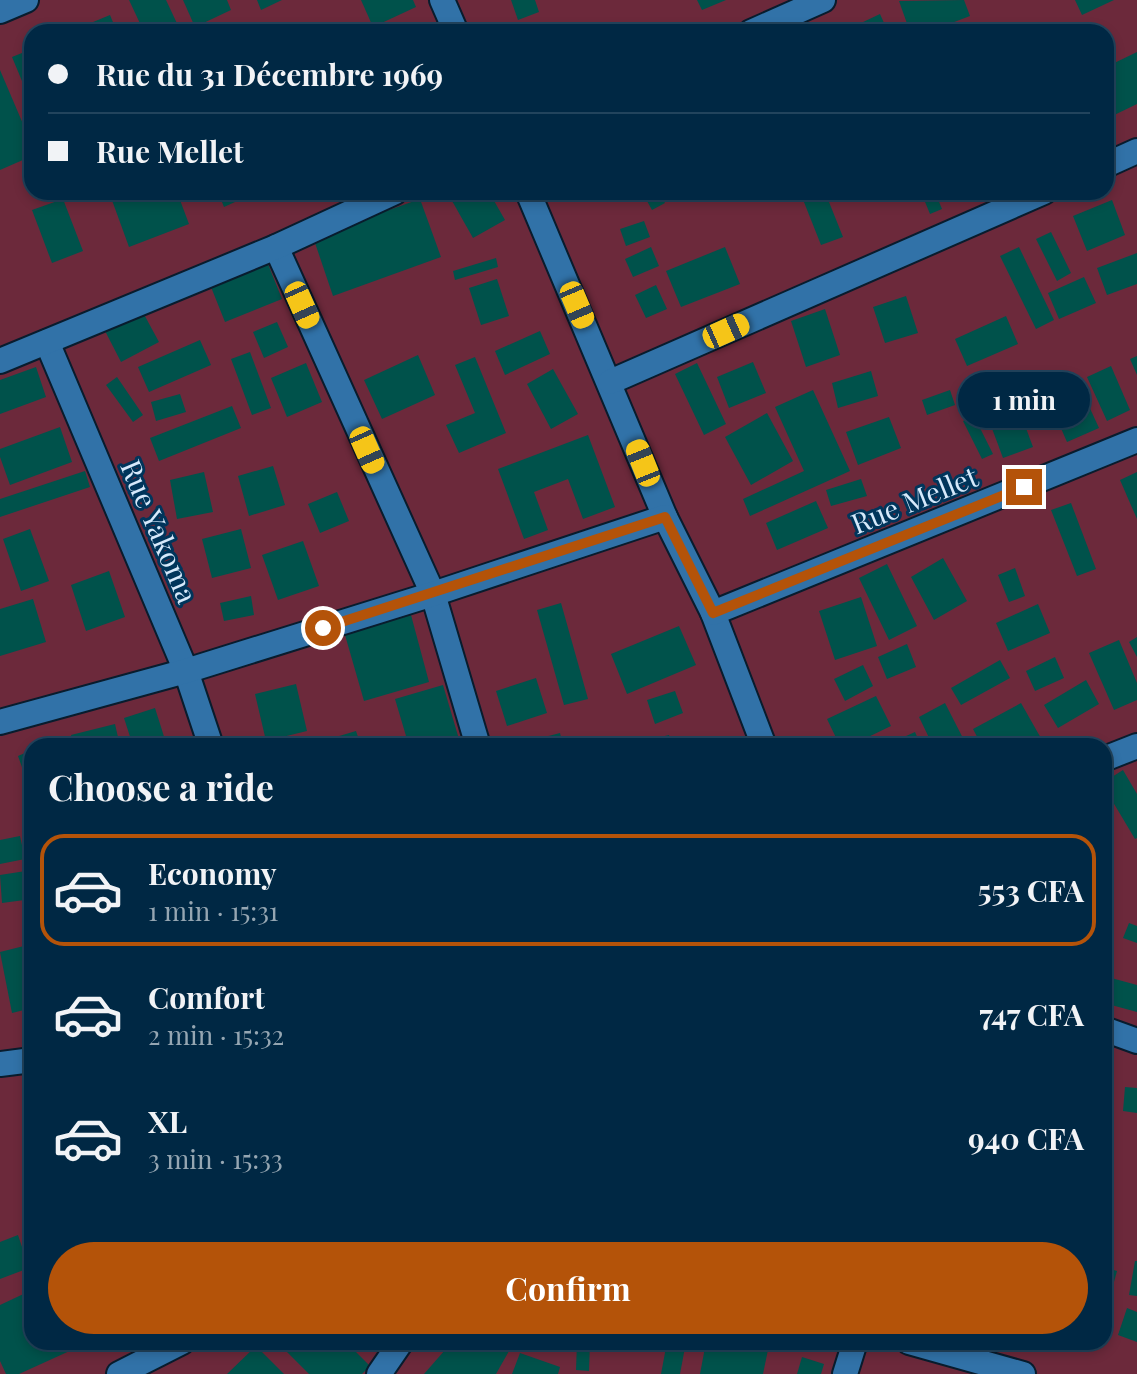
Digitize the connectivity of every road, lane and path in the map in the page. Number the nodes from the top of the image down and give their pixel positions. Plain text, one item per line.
1 (26, 0) edge
2 (442, 0) edge
3 (823, 0) edge
4 (0, 11) edge
5 (452, 24) edge
6 (769, 24) edge
7 (1137, 151) edge
8 (1114, 161) edge
9 (378, 200) edge
10 (531, 200) edge
11 (1026, 200) edge
12 (276, 247) junction
13 (47, 342) junction
14 (0, 361) edge
15 (610, 382) junction
16 (1137, 440) edge
17 (665, 517) junction
18 (433, 594) junction
19 (713, 613) junction
20 (186, 671) junction
21 (0, 722) edge
22 (208, 738) edge
23 (476, 738) edge
24 (761, 738) edge
25 (1137, 746) edge
26 (1112, 756) edge
27 (1112, 1032) edge
28 (1137, 1041) edge
29 (24, 1061) edge
30 (0, 1064) edge
31 (166, 1350) edge
32 (396, 1350) edge
33 (852, 1350) edge
34 (938, 1350) edge
35 (119, 1374) edge
36 (379, 1374) edge
37 (845, 1374) edge
38 (1023, 1374) edge

1 - 4 street
2 - 5 street
3 - 6 street
7 - 8 street
9 - 12 street
10 - 15 street
11 - 15 street
12 - 13 street
12 - 18 street
13 - 14 street
13 - 20 street, Rue Yakoma
15 - 17 street
16 - 19 street, Rue Mellet
17 - 18 street
17 - 19 street
18 - 20 street
18 - 23 street
19 - 24 street
20 - 21 street
20 - 22 street, Rue Yakoma
25 - 26 street
27 - 28 street
29 - 30 street
31 - 35 street
32 - 36 street
33 - 37 street
34 - 38 street

